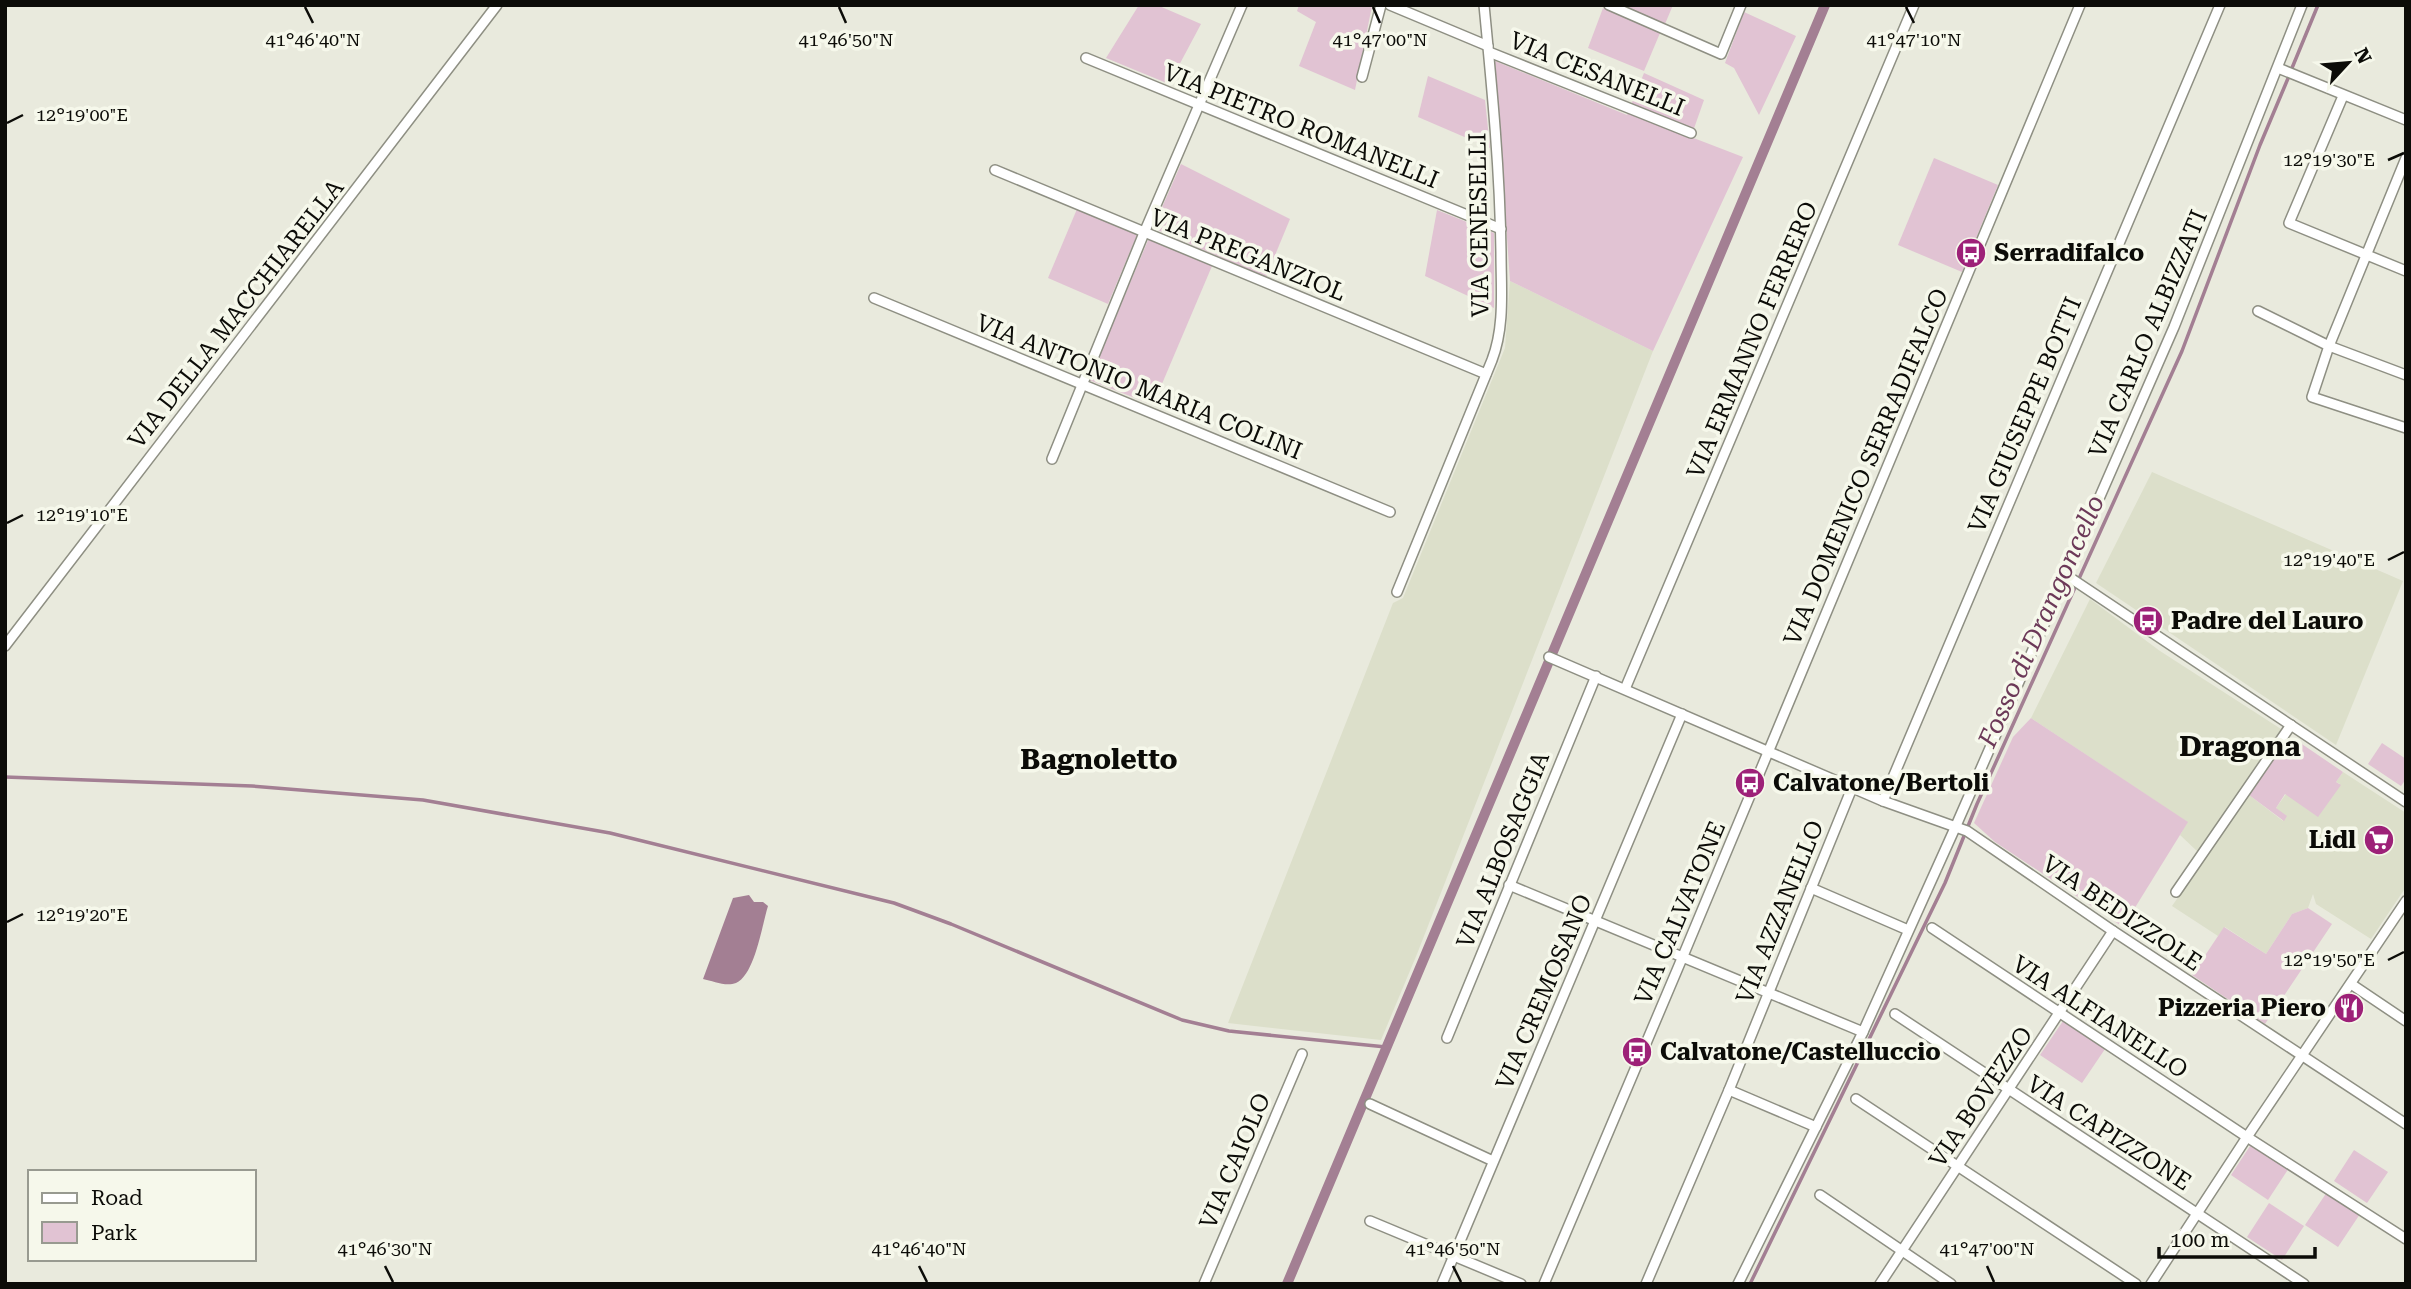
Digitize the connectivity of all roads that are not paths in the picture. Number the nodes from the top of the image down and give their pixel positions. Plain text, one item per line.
1 (498, 5) edge
2 (1242, 5) edge
3 (1381, 5) edge
4 (1390, 5) edge
5 (1484, 5) edge
6 (1609, 5) edge
7 (1741, 5) edge
8 (1914, 5) edge
9 (2080, 5) edge
10 (2220, 5) edge
11 (2302, 5) edge
12 (1488, 49) junction
13 (1086, 58) dead end
14 (2281, 69) junction
15 (1362, 77) dead end
16 (2343, 96) junction
17 (1199, 105) junction
18 (2406, 120) edge
19 (1691, 133) dead end
20 (2406, 158) edge
21 (995, 170) dead end
22 (1501, 229) junction
23 (1144, 233) junction
24 (2366, 256) junction
25 (2406, 271) edge
26 (873, 298) dead end
27 (2258, 311) dead end
28 (2329, 346) junction
29 (1486, 373) junction
30 (2406, 375) edge
31 (1083, 384) junction
32 (2406, 428) edge
33 (1052, 458) dead end
34 (1390, 512) dead end
35 (2066, 575) junction
36 (1397, 592) dead end
37 (5, 646) edge
38 (1549, 657) dead end
39 (1596, 676) junction
40 (1625, 689) junction
41 (1682, 714) junction
42 (2291, 725) junction
43 (1769, 751) junction
44 (1852, 788) junction
45 (1883, 801) junction
46 (2406, 802) edge
47 (1955, 828) junction
48 (1509, 885) junction
49 (1811, 888) junction
50 (2176, 892) dead end
51 (2404, 907) edge
52 (1595, 920) junction
53 (1932, 928) dead end
54 (1908, 930) junction
55 (2113, 931) junction
56 (1683, 957) junction
57 (2350, 984) junction
58 (1768, 993) junction
59 (1895, 1014) dead end
60 (2059, 1014) junction
61 (2406, 1021) edge
62 (1863, 1032) junction
63 (1447, 1038) dead end
64 (1302, 1054) dead end
65 (2301, 1056) junction
66 (1729, 1090) junction
67 (2009, 1091) junction
68 (1856, 1099) dead end
69 (1370, 1104) dead end
70 (2406, 1124) edge
71 (1816, 1127) junction
72 (2247, 1137) junction
73 (1493, 1161) junction
74 (1958, 1166) junction
75 (1820, 1195) dead end
76 (2196, 1214) junction
77 (1370, 1221) dead end
78 (2406, 1238) edge
79 (1902, 1250) junction
80 (1454, 1255) junction
81 (1204, 1284) edge
82 (1442, 1284) edge
83 (1521, 1284) edge
84 (1544, 1284) edge
85 (1646, 1284) edge
86 (1738, 1284) edge
87 (1880, 1284) edge
88 (1951, 1284) edge
89 (2136, 1284) edge
90 (2151, 1284) edge
91 (2304, 1284) edge

1 - 37 street, VIA DELLA MACCHIARELLA
2 - 17 street
3 - 15 street
4 - 12 street, VIA CESANELLI
5 - 12 street, VIA CENESELLI
6 - 7 street
8 - 40 street, VIA ERMANNO FERRERO
9 - 43 street, VIA DOMENICO SERRADIFALCO
10 - 45 street, VIA GIUSEPPE BOTTI
11 - 14 street, VIA CARLO ALBIZZATI
12 - 19 street, VIA CESANELLI
12 - 22 street, VIA CENESELLI
13 - 17 street, VIA PIETRO ROMANELLI
14 - 16 street
14 - 35 street, VIA CARLO ALBIZZATI
16 - 18 street
16 - 24 street
17 - 22 street, VIA PIETRO ROMANELLI
17 - 23 street
20 - 24 street
21 - 23 street, VIA PREGANZIOL
22 - 29 street, VIA CENESELLI
23 - 29 street, VIA PREGANZIOL
23 - 31 street
24 - 25 street
24 - 28 street
26 - 31 street, VIA ANTONIO MARIA COLINI
27 - 28 street
28 - 30 street
28 - 32 street
29 - 36 street, VIA CENESELLI
31 - 33 street
31 - 34 street, VIA ANTONIO MARIA COLINI
35 - 42 street
35 - 47 street, VIA CARLO ALBIZZATI
38 - 39 street, VIA BEDIZZOLE
39 - 40 street, VIA BEDIZZOLE
39 - 48 street, VIA ALBOSAGGIA
40 - 41 street, VIA BEDIZZOLE
41 - 43 street, VIA BEDIZZOLE
41 - 52 street, VIA CREMOSANO
42 - 46 street
42 - 50 street
43 - 44 street, VIA BEDIZZOLE
43 - 56 street, VIA CALVATONE
44 - 45 street, VIA BEDIZZOLE
44 - 49 street, VIA AZZANELLO
45 - 47 street, VIA BEDIZZOLE
47 - 54 street, VIA CARLO ALBIZZATI
47 - 55 street, VIA BEDIZZOLE
48 - 52 street
48 - 63 street, VIA ALBOSAGGIA
49 - 54 street
49 - 58 street, VIA AZZANELLO
51 - 57 street
52 - 56 street
52 - 73 street, VIA CREMOSANO
53 - 60 street, VIA ALFIANELLO
54 - 62 street, VIA CARLO ALBIZZATI
55 - 60 street, VIA BOVEZZO
55 - 65 street, VIA BEDIZZOLE
56 - 58 street
56 - 84 street, VIA CALVATONE
57 - 61 street
57 - 65 street
58 - 62 street
58 - 66 street, VIA AZZANELLO
59 - 67 street, VIA CAPIZZONE
60 - 67 street, VIA BOVEZZO
60 - 72 street, VIA ALFIANELLO
62 - 71 street, VIA CARLO ALBIZZATI
64 - 81 street, VIA CAIOLO
65 - 70 street, VIA BEDIZZOLE
65 - 72 street
66 - 71 street
66 - 85 street, VIA AZZANELLO
67 - 74 street, VIA BOVEZZO
67 - 76 street, VIA CAPIZZONE
68 - 74 street
69 - 73 street
71 - 86 street, VIA CARLO ALBIZZATI
72 - 76 street
72 - 78 street, VIA ALFIANELLO
73 - 80 street, VIA CREMOSANO
74 - 79 street, VIA BOVEZZO
74 - 89 street
75 - 79 street
76 - 90 street
76 - 91 street, VIA CAPIZZONE
77 - 80 street
79 - 87 street, VIA BOVEZZO
79 - 88 street
80 - 82 street, VIA CREMOSANO
80 - 83 street

